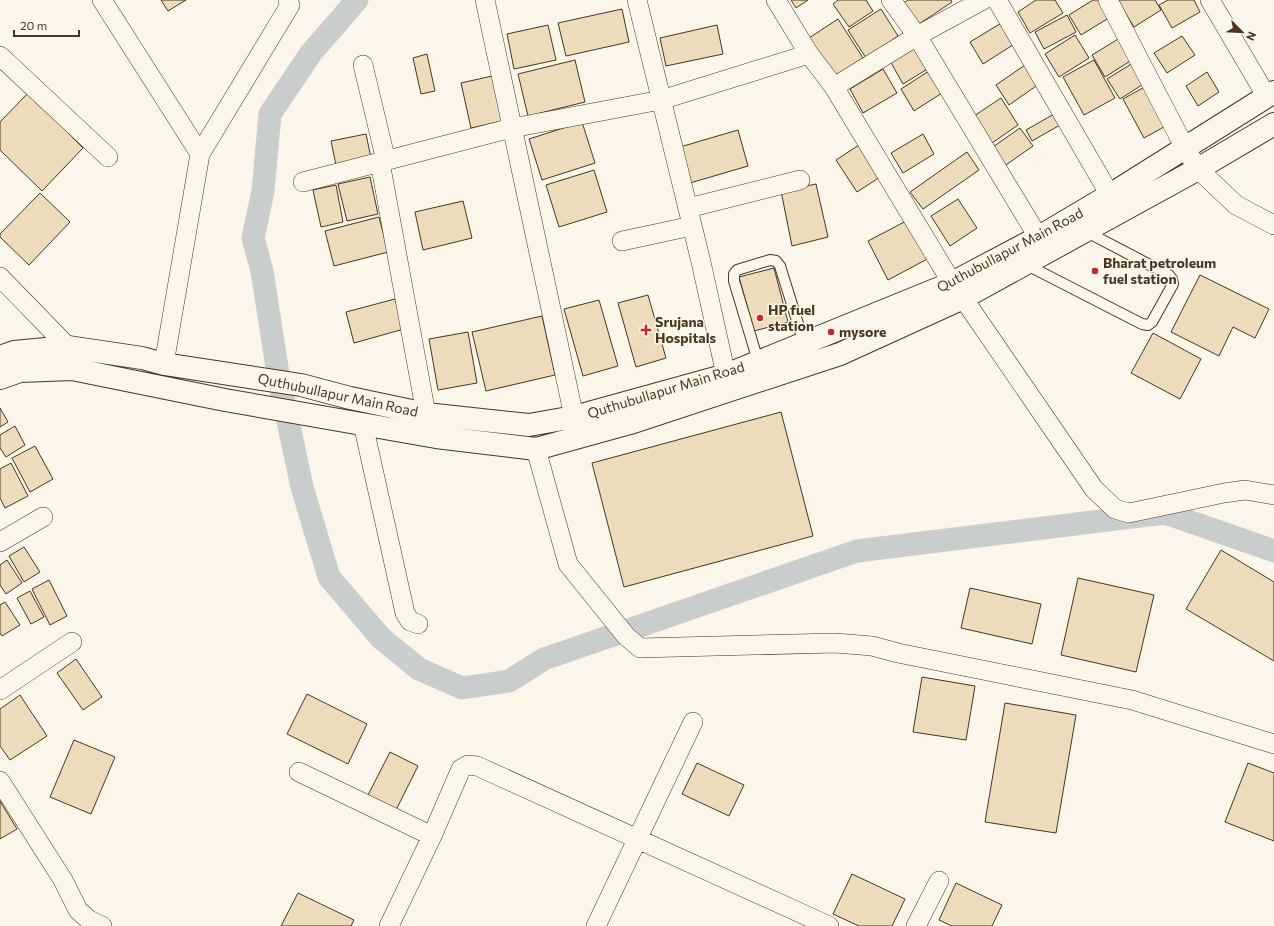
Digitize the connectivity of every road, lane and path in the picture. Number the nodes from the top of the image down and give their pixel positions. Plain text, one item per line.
1 (102, 0) edge
2 (288, 0) edge
3 (485, 0) edge
4 (637, 0) edge
5 (776, 0) edge
6 (891, 0) edge
7 (983, 0) edge
8 (996, 0) edge
9 (1108, 0) edge
10 (1210, 0) edge
11 (917, 36) junction
12 (809, 54) junction
13 (0, 56) edge
14 (363, 65) dead end
15 (834, 87) junction
16 (1270, 95) edge
17 (661, 100) junction
18 (1274, 124) edge
19 (512, 128) junction
20 (1185, 148) junction
21 (200, 154) junction
22 (108, 157) dead end
23 (383, 162) junction
24 (1198, 169) junction
25 (800, 180) dead end
26 (303, 182) dead end
27 (1110, 195) junction
28 (690, 217) junction
29 (1274, 225) edge
30 (1085, 232) junction
31 (622, 241) dead end
32 (1044, 245) junction
33 (1025, 264) junction
34 (0, 277) edge
35 (958, 291) junction
36 (804, 343) junction
37 (68, 347) junction
38 (0, 357) edge
39 (758, 361) junction
40 (164, 364) junction
41 (202, 370) junction
42 (726, 375) junction
43 (0, 378) edge
44 (201, 395) junction
45 (350, 398) junction
46 (426, 414) junction
47 (574, 417) junction
48 (356, 423) junction
49 (536, 449) junction
50 (1274, 495) edge
51 (43, 517) dead end
52 (0, 542) edge
53 (418, 624) dead end
54 (72, 642) dead end
55 (0, 690) edge
56 (693, 722) dead end
57 (1274, 744) edge
58 (299, 772) dead end
59 (0, 781) edge
60 (432, 836) junction
61 (638, 840) junction
62 (940, 881) dead end
63 (102, 926) edge
64 (389, 926) edge
65 (596, 926) edge
66 (829, 926) edge
67 (916, 926) edge

1 - 21 street
2 - 21 street
3 - 19 street
4 - 17 street
5 - 12 street
6 - 11 street
7 - 11 street
8 - 27 street
9 - 20 street
10 - 16 street
11 - 15 street
11 - 32 street
12 - 15 street
12 - 17 street
13 - 22 street
14 - 23 street
15 - 35 street
16 - 20 main road, Quthubullapur Main Road
17 - 19 street
17 - 28 street
18 - 24 main road, Quthubullapur Main Road
19 - 23 street
19 - 47 street
20 - 24 street
20 - 27 main road, Quthubullapur Main Road
21 - 40 street
23 - 26 street
23 - 46 street
24 - 29 street
24 - 30 main road, Quthubullapur Main Road
25 - 28 street
27 - 32 main road, Quthubullapur Main Road
28 - 31 street
28 - 42 street
30 - 32 main road, Quthubullapur Main Road
30 - 33 lane
32 - 33 main road, Quthubullapur Main Road
32 - 35 main road, Quthubullapur Main Road
33 - 35 main road, Quthubullapur Main Road
34 - 37 street
35 - 36 main road, Quthubullapur Main Road
35 - 49 main road, Quthubullapur Main Road
35 - 50 street
36 - 39 main road, Quthubullapur Main Road
36 - 39 lane
37 - 38 main road, Quthubullapur Main Road
37 - 40 main road, Quthubullapur Main Road
39 - 42 main road, Quthubullapur Main Road
40 - 41 main road, Quthubullapur Main Road
41 - 44 main road
41 - 45 main road, Quthubullapur Main Road
42 - 47 main road, Quthubullapur Main Road
43 - 44 main road, Quthubullapur Main Road
44 - 48 main road, Quthubullapur Main Road
45 - 46 main road, Quthubullapur Main Road
45 - 48 main road
46 - 47 main road, Quthubullapur Main Road
48 - 49 main road, Quthubullapur Main Road
48 - 53 street
49 - 57 street
51 - 52 street
54 - 55 street
56 - 61 street
58 - 60 street
59 - 63 street
60 - 61 street
60 - 64 street
61 - 65 street
61 - 66 street
62 - 67 street

